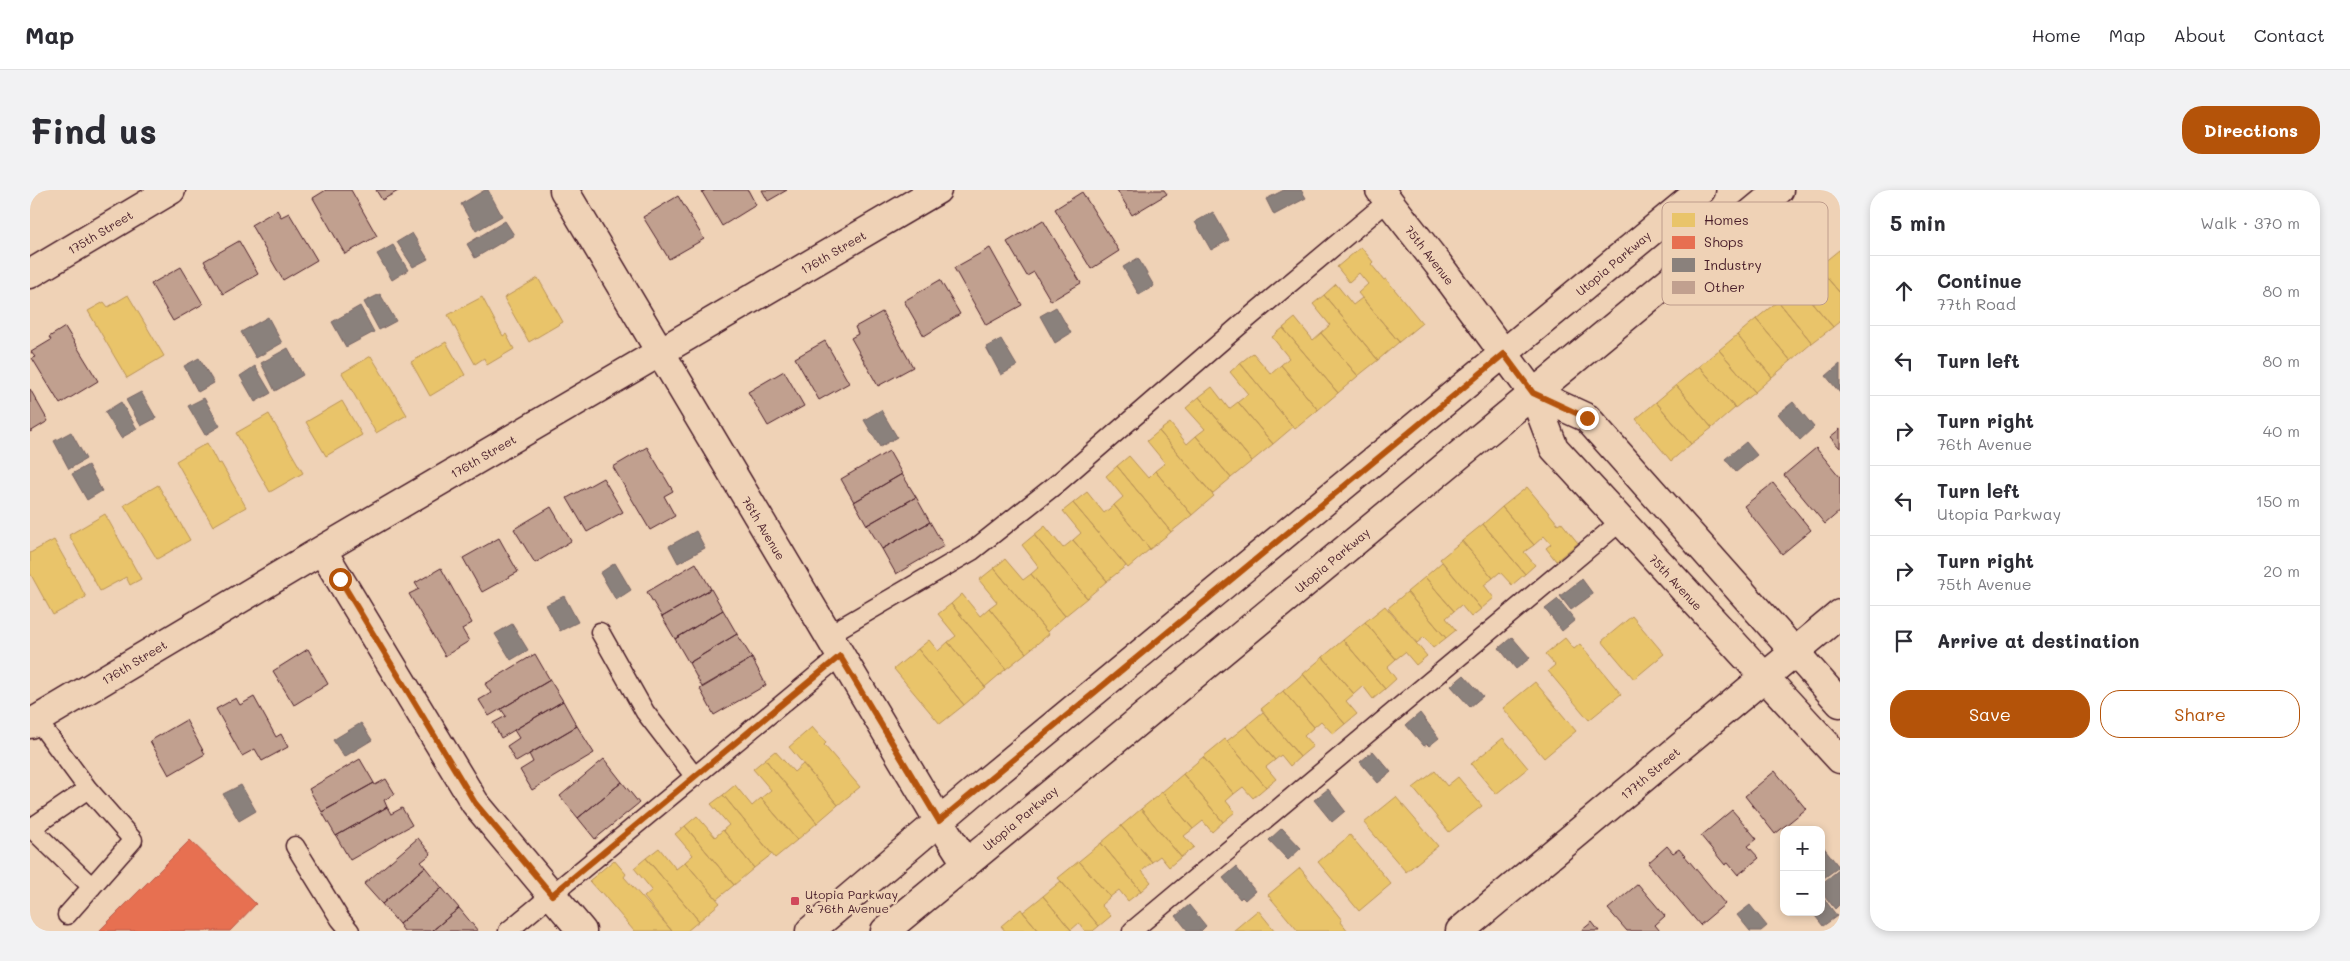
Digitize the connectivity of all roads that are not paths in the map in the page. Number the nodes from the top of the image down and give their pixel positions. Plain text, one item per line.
1 (171, 190) edge
2 (564, 190) edge
3 (938, 190) edge
4 (1701, 190) edge
5 (1779, 190) edge
6 (1384, 196) edge
7 (1687, 202) edge
8 (1764, 202) edge
9 (1662, 222) edge
10 (30, 274) edge
11 (1662, 287) edge
12 (660, 353) junction
13 (1504, 354) junction
14 (1533, 393) junction
15 (1620, 522) junction
16 (322, 550) junction
17 (1840, 614) edge
18 (600, 632) dead end
19 (834, 646) junction
20 (1793, 653) junction
21 (1764, 677) junction
22 (1840, 703) edge
23 (34, 722) edge
24 (1840, 759) edge
25 (694, 777) junction
26 (88, 789) junction
27 (939, 821) junction
28 (295, 846) dead end
29 (966, 863) junction
30 (92, 887) junction
31 (552, 895) junction
32 (67, 915) dead end
33 (350, 931) edge
34 (508, 931) edge
35 (582, 931) edge
36 (810, 931) edge
37 (885, 931) edge
38 (1132, 931) edge
39 (1460, 931) edge

1 - 10 street, 175th Street
2 - 12 street, 76th Avenue
3 - 12 street, 176th Street
4 - 7 street, Utopia Parkway
5 - 8 street, Utopia Parkway
6 - 13 street, 75th Avenue
6 - 19 lane
9 - 13 street, Utopia Parkway
11 - 14 street, Utopia Parkway
12 - 16 street, 176th Street
12 - 19 street, 76th Avenue
13 - 14 street, 75th Avenue
13 - 27 street, Utopia Parkway
14 - 15 street, 75th Avenue
14 - 20 street, 75th Avenue
14 - 29 street, Utopia Parkway
15 - 21 street, 75th Avenue
15 - 38 lane
16 - 23 street, 176th Street
16 - 31 street
17 - 20 street, 177th Street
18 - 25 lane
19 - 25 lane
19 - 27 street, 76th Avenue
20 - 21 street, 177th Street
20 - 22 street, 75th Avenue
21 - 24 street, 75th Avenue
21 - 39 street, 177th Street
23 - 26 lane
25 - 31 lane
26 - 30 lane
26 - 30 lane
27 - 29 street, 76th Avenue
27 - 36 street, Utopia Parkway
28 - 33 lane
29 - 37 street, Utopia Parkway
30 - 32 lane
31 - 34 lane
31 - 35 street

